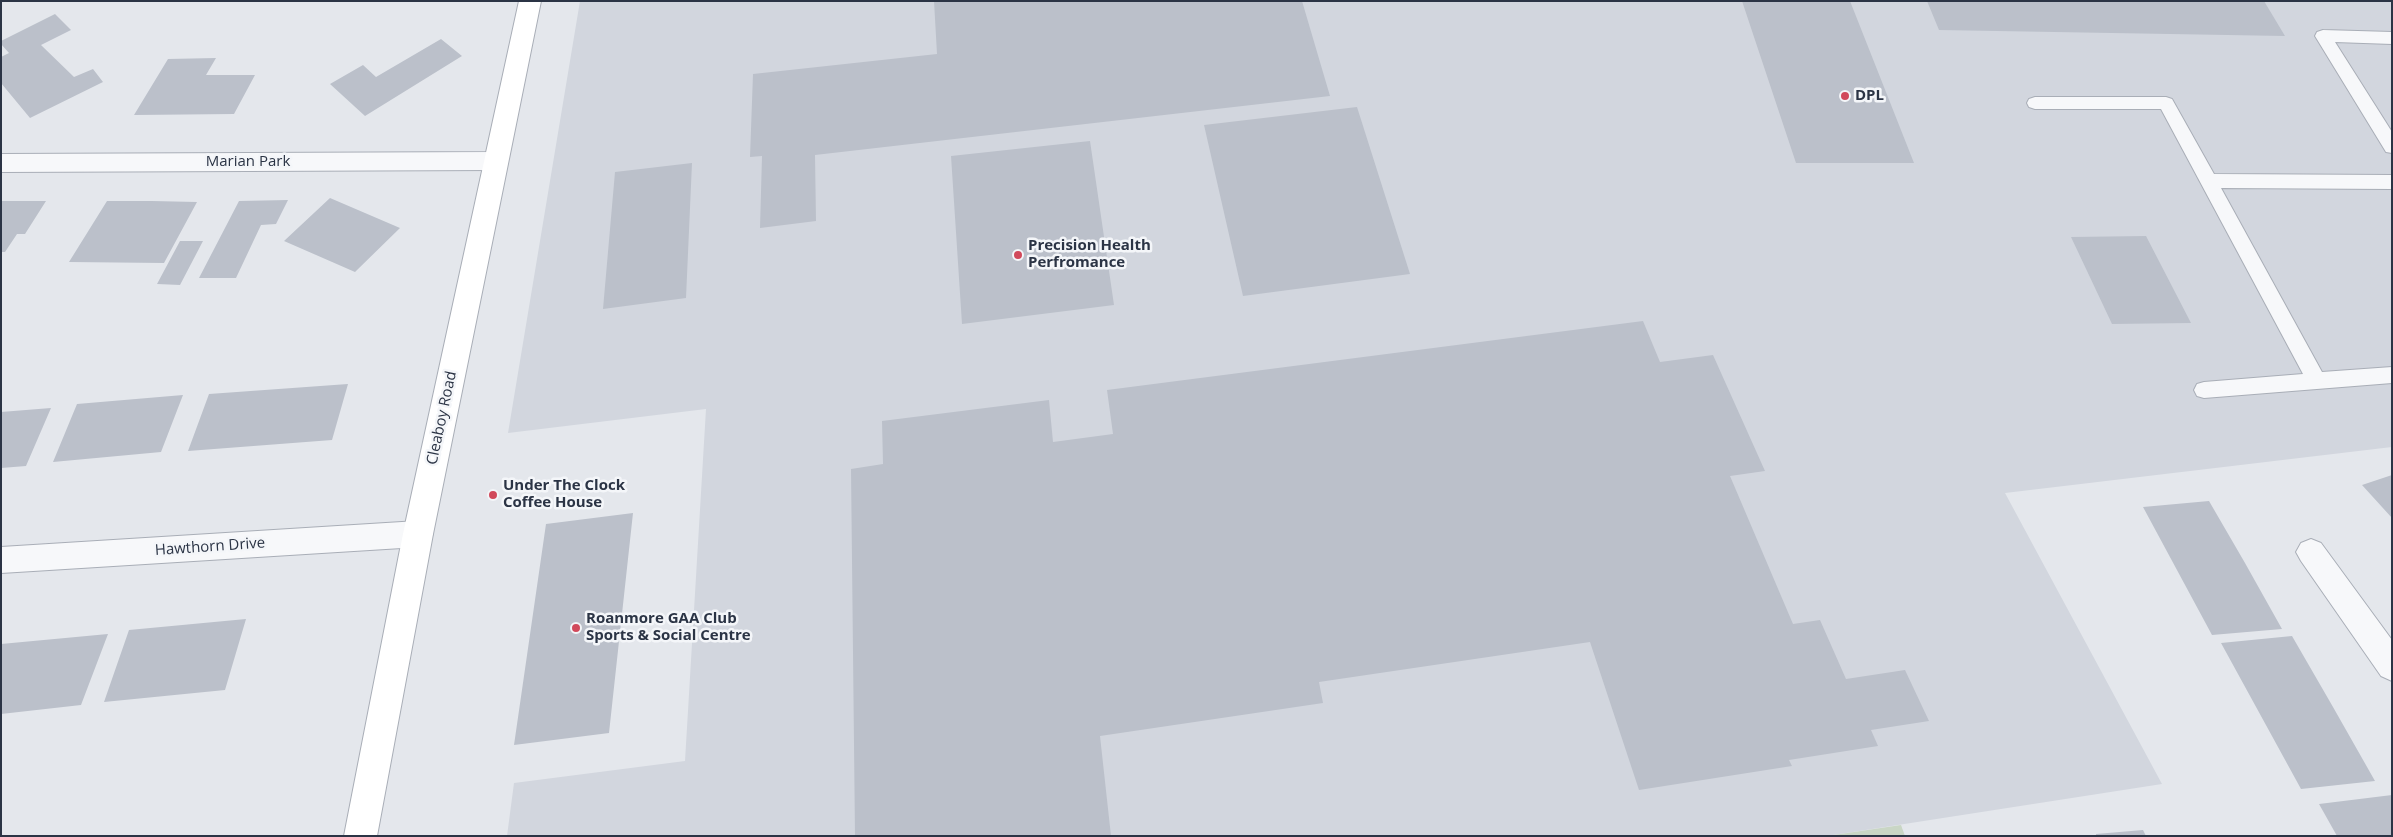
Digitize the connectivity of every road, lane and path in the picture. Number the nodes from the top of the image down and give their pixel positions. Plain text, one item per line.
1 (530, 1) edge
2 (2392, 38) edge
3 (2034, 103) dead end
4 (2392, 147) edge
5 (495, 161) junction
6 (1, 163) edge
7 (2210, 182) junction
8 (2392, 182) edge
9 (2392, 375) edge
10 (2317, 382) junction
11 (2204, 390) dead end
12 (418, 534) junction
13 (2311, 552) dead end
14 (1, 560) edge
15 (2392, 666) edge
16 (360, 836) edge

1 - 5 street, Cleaboy Road
2 - 4 lane
3 - 7 lane
5 - 6 street, Marian Park
5 - 12 street, Cleaboy Road
7 - 8 lane
7 - 10 lane
9 - 10 lane
10 - 11 lane
12 - 14 street, Hawthorn Drive
12 - 16 street, Cleaboy Road
13 - 15 street

